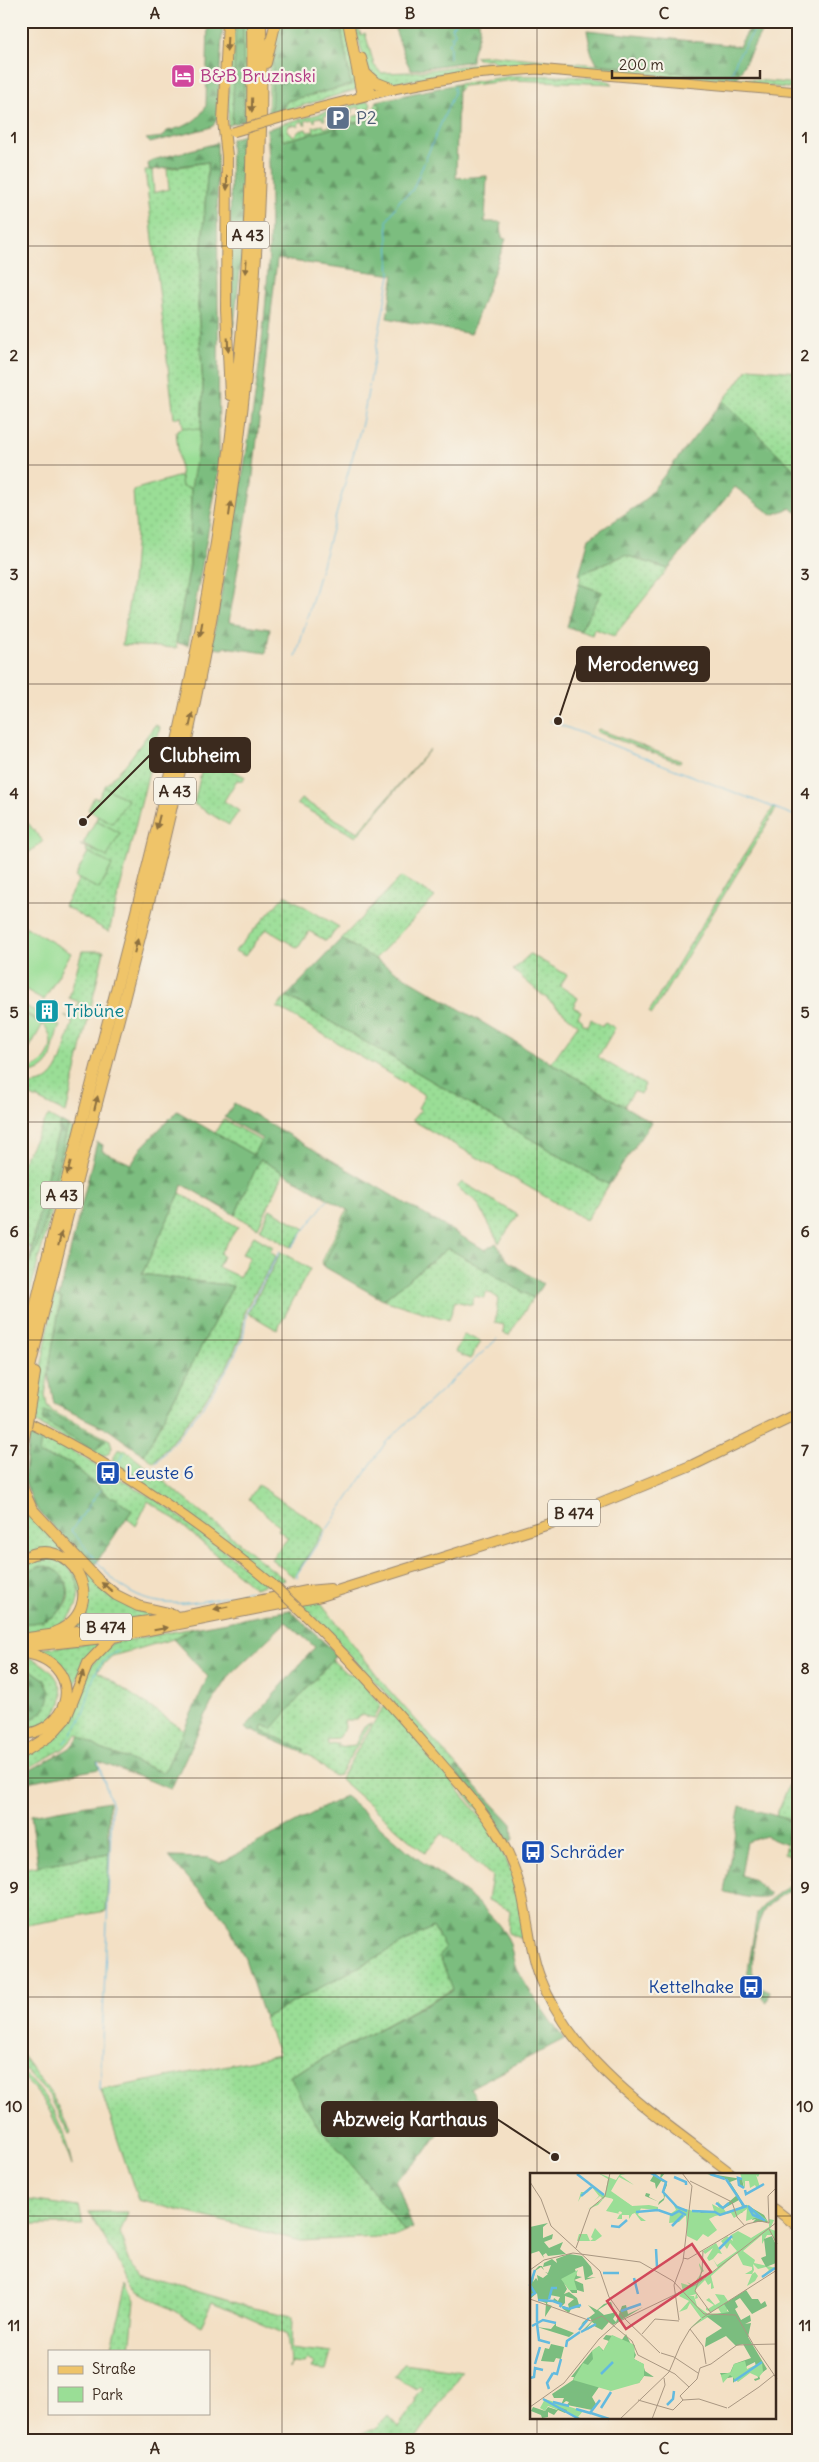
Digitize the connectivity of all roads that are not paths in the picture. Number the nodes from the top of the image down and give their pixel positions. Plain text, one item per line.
1 (228, 21) edge
2 (252, 21) edge
3 (261, 21) edge
4 (276, 21) edge
5 (349, 21) edge
6 (366, 73) junction
7 (394, 89) junction
8 (798, 92) edge
9 (366, 95) junction
10 (262, 108) junction
11 (229, 133) junction
12 (229, 448) junction
13 (44, 1286) junction
14 (21, 1338) edge
15 (21, 1366) edge
16 (25, 1408) edge
17 (798, 1414) edge
18 (24, 1423) edge
19 (21, 1455) edge
20 (21, 1477) edge
21 (21, 1560) edge
22 (341, 1588) junction
23 (184, 1616) junction
24 (113, 1637) junction
25 (23, 1642) edge
26 (21, 1652) edge
27 (21, 1734) edge
28 (21, 1754) edge
29 (731, 2173) edge
30 (776, 2210) edge
31 (798, 2226) edge

1 -> 11 highway
2 -> 12 highway, A 43
3 - 10 highway, A 43
4 - 10 highway
5 - 6 highway
5 - 9 highway
6 - 7 highway
6 - 9 highway
7 - 8 main road
7 - 9 main road
9 - 11 main road, bridge
13 -> 10 highway, A 43
11 -> 12 highway
12 -> 13 highway, A 43
13 - 14 highway
13 - 15 highway, A 43
13 - 16 highway
16 - 18 highway, bridge
17 - 22 highway, B 474
18 - 19 highway
18 - 29 main road, bridge
23 -> 20 highway
21 - 25 highway
22 -> 23 highway, B 474
24 -> 22 highway, B 474
23 - 25 highway, B 474
24 - 25 highway, B 474
28 -> 24 highway
26 - 27 highway
30 - 31 main road

